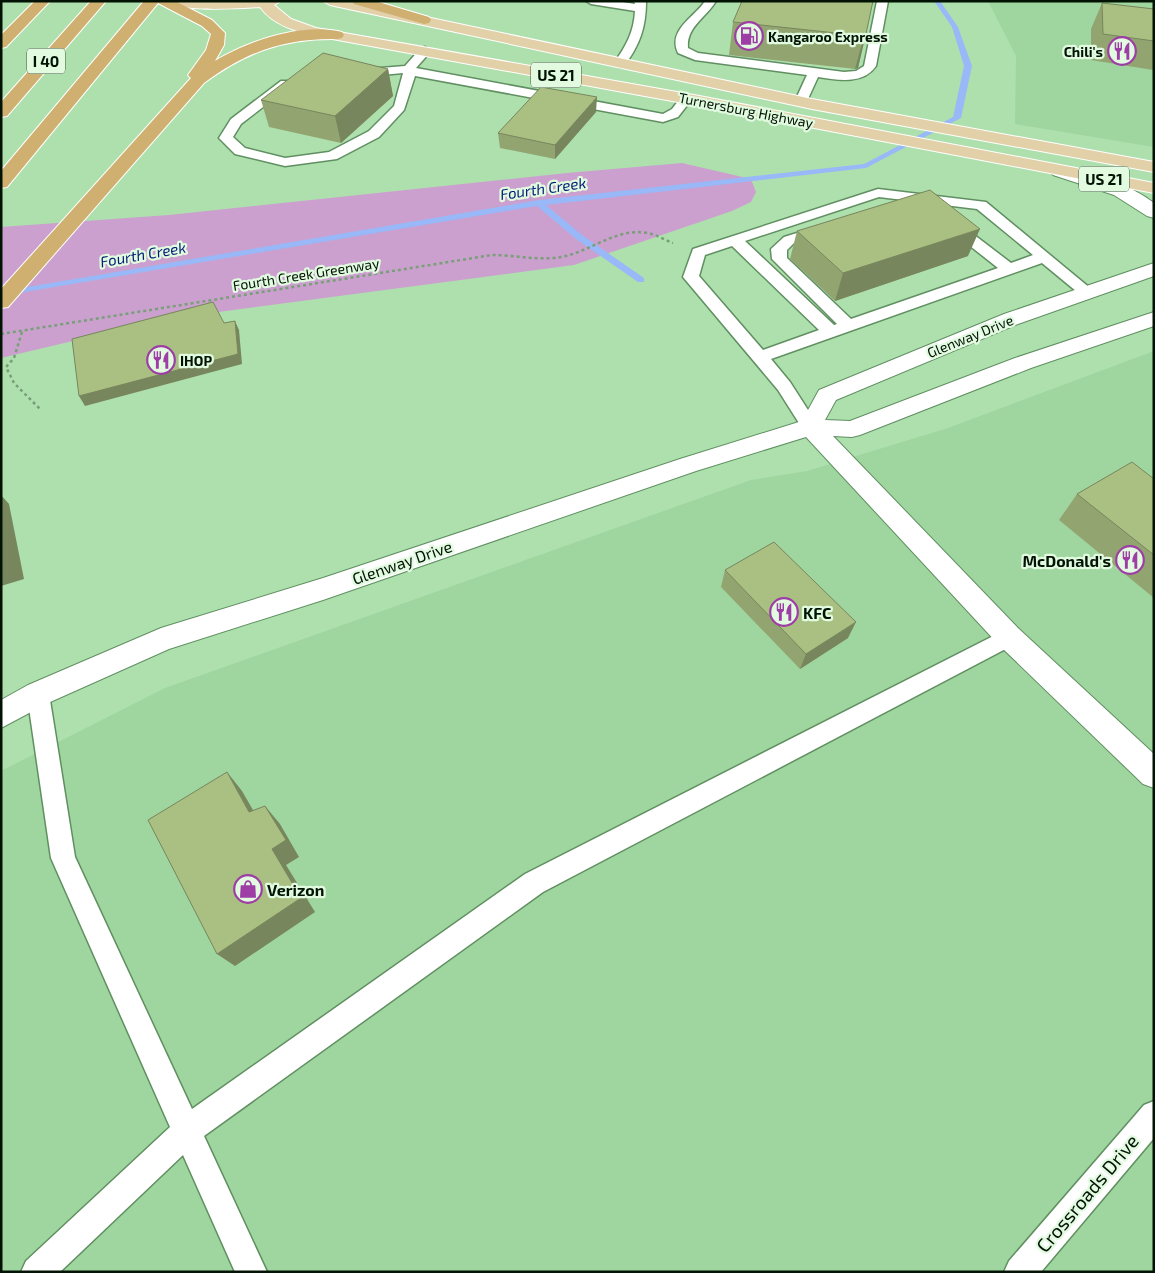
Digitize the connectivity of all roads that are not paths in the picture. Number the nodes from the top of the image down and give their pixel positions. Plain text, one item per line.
1 (44, 1) edge
2 (152, 1) edge
3 (163, 1) edge
4 (177, 1) edge
5 (330, 1) edge
6 (359, 1) edge
7 (591, 1) edge
8 (711, 1) edge
9 (882, 1) edge
10 (267, 2) edge
11 (640, 5) edge
12 (94, 6) edge
13 (424, 20) junction
14 (337, 35) junction
15 (1, 44) edge
16 (426, 52) junction
17 (726, 61) junction
18 (620, 62) junction
19 (409, 70) junction
20 (346, 72) edge
21 (814, 73) junction
22 (296, 79) edge
23 (581, 80) junction
24 (712, 82) junction
25 (686, 99) junction
26 (564, 100) junction
27 (806, 102) junction
28 (176, 103) junction
29 (1, 112) edge
30 (1154, 166) edge
31 (1055, 170) junction
32 (1, 183) edge
33 (1154, 188) edge
34 (891, 209) edge
35 (1154, 212) edge
36 (835, 226) edge
37 (735, 240) junction
38 (1043, 257) junction
39 (1009, 269) junction
40 (1152, 269) edge
41 (1088, 293) junction
42 (1, 302) edge
43 (1154, 318) edge
44 (849, 326) junction
45 (831, 332) junction
46 (760, 357) junction
47 (810, 427) junction
48 (1009, 637) junction
49 (38, 694) junction
50 (1, 715) edge
51 (1154, 774) edge
52 (1154, 1115) edge
53 (188, 1130) junction
54 (37, 1272) edge
55 (251, 1272) edge
56 (1020, 1272) edge

1 - 15 highway, I 40
2 - 32 highway
3 - 28 highway
4 - 10 main road, US 21
5 - 13 main road, US 21
6 - 13 highway
7 - 11 lane
8 - 17 lane
9 - 21 lane
10 - 14 main road, US 21
11 - 18 lane
12 - 29 highway, I 40
13 - 18 main road, Turnersburg Highway / US 21
14 - 16 main road, Turnersburg Highway / US 21
14 - 28 highway
16 - 19 lane
16 - 23 main road, Turnersburg Highway / US 21
17 - 21 lane
17 - 24 lane
18 - 24 main road, Turnersburg Highway / US 21
19 - 20 lane
19 - 22 lane
19 - 26 lane
21 - 27 lane
23 - 25 main road, Turnersburg Highway / US 21
23 - 26 lane
24 - 27 main road, Turnersburg Highway / US 21
25 - 26 lane
25 - 31 main road, Turnersburg Highway / US 21
27 - 30 main road, Turnersburg Highway / US 21
28 - 42 highway
31 - 33 main road, Turnersburg Highway / US 21
31 - 35 street
34 - 39 lane
36 - 44 lane
37 - 38 lane
37 - 45 lane
37 - 46 lane
38 - 39 lane
38 - 41 lane
39 - 44 lane
40 - 41 street, Glenway Drive
41 - 47 street, Glenway Drive
43 - 47 street, Glenway Drive
44 - 45 lane
45 - 46 lane
46 - 47 lane
47 - 48 street
47 - 49 street, Glenway Drive
48 - 51 street
48 - 53 lane
49 - 50 street, Glenway Drive
49 - 53 lane
52 - 56 lane, Crossroads Drive
53 - 54 lane
53 - 55 lane

